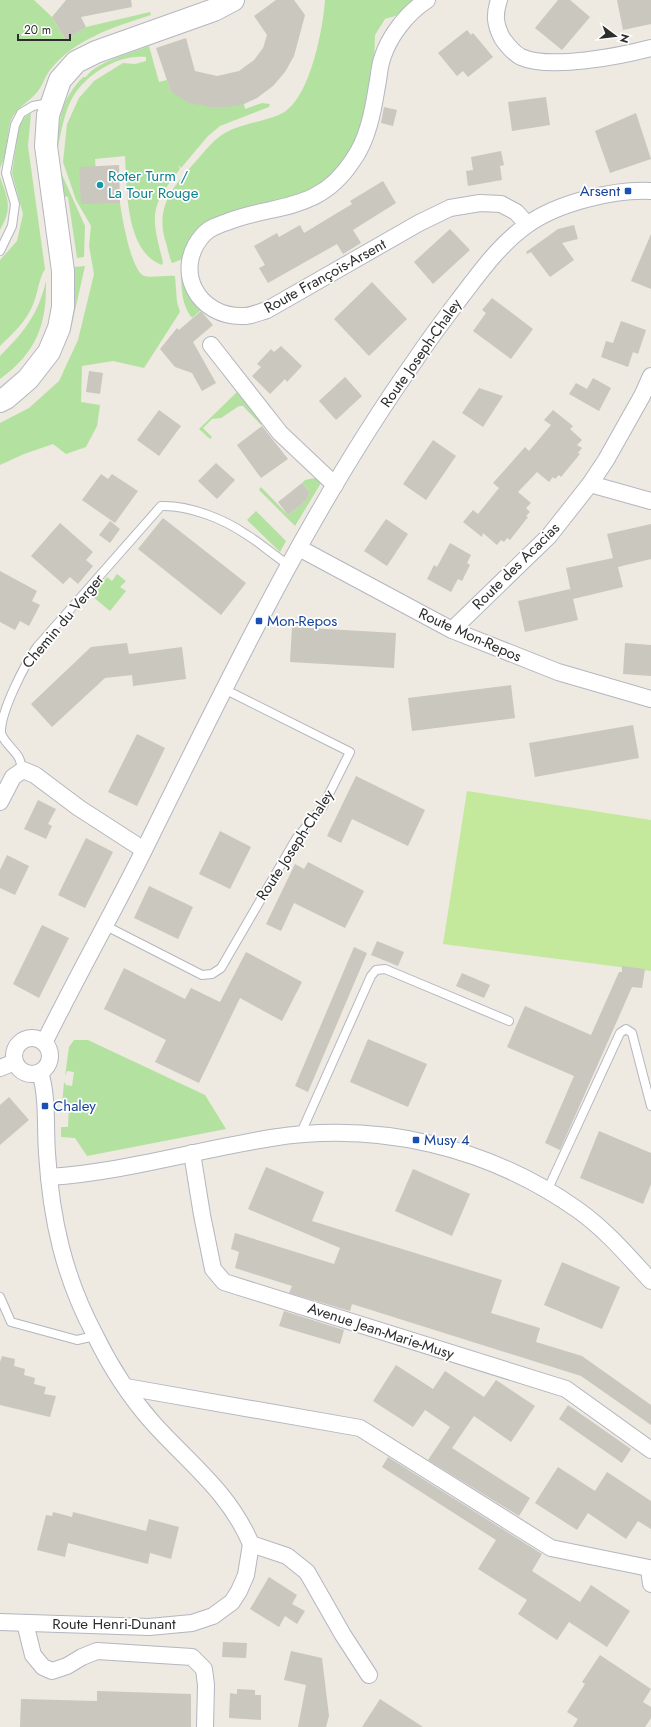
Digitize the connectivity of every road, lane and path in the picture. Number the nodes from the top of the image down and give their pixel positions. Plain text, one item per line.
1 (233, 0) edge
2 (427, 0) edge
3 (499, 0) edge
4 (651, 48) edge
5 (52, 102) junction
6 (651, 191) edge
7 (527, 224) junction
8 (0, 251) edge
9 (211, 346) dead end
10 (651, 376) edge
11 (0, 401) edge
12 (590, 484) junction
13 (335, 485) junction
14 (651, 501) edge
15 (299, 548) junction
16 (290, 565) junction
17 (452, 630) junction
18 (224, 689) junction
19 (651, 699) edge
20 (22, 770) junction
21 (0, 802) edge
22 (144, 850) junction
23 (106, 926) junction
24 (509, 1021) dead end
25 (44, 1043) junction
26 (15, 1062) junction
27 (0, 1068) edge
28 (40, 1072) junction
29 (651, 1106) edge
30 (300, 1136) junction
31 (192, 1153) junction
32 (49, 1177) junction
33 (547, 1191) junction
34 (651, 1281) edge
35 (0, 1297) edge
36 (95, 1336) junction
37 (126, 1387) junction
38 (651, 1450) edge
39 (251, 1544) junction
40 (650, 1568) edge
41 (651, 1584) edge
42 (0, 1622) edge
43 (25, 1623) junction
44 (370, 1675) dead end
45 (205, 1727) edge

1 - 5 main road
2 - 7 street, Route François-Arsent
3 - 4 street
5 - 8 lane
5 - 11 main road
6 - 7 street, Route Joseph-Chaley
7 - 13 street, Route Joseph-Chaley
9 - 13 street
10 - 12 street, Route des Acacias
12 - 14 street
12 - 17 street, Route des Acacias
13 - 15 street, Route Joseph-Chaley
15 - 16 street, Route Joseph-Chaley
15 - 17 street, Route Mon-Repos
16 - 18 street, Route Joseph-Chaley
16 - 20 lane, Chemin du Verger
17 - 19 street, Route Mon-Repos
18 - 22 street, Route Joseph-Chaley
18 - 23 lane, Route Joseph-Chaley
20 - 21 street
20 - 22 street
22 - 23 street, Route Joseph-Chaley
23 - 25 street, Route Joseph-Chaley
24 - 30 lane
25 - 26 street
25 - 28 street
26 - 27 street
26 - 28 street
28 - 32 street
29 - 33 lane
30 - 31 street
30 - 33 street
31 - 32 street
31 - 38 street, Avenue Jean-Marie-Musy
32 - 36 street
33 - 34 street
35 - 36 lane
36 - 37 street
37 - 39 street
37 - 40 street
39 - 43 street, Route Henri-Dunant
39 - 44 street
40 - 41 street
42 - 43 street, Route Henri-Dunant
43 - 45 street

